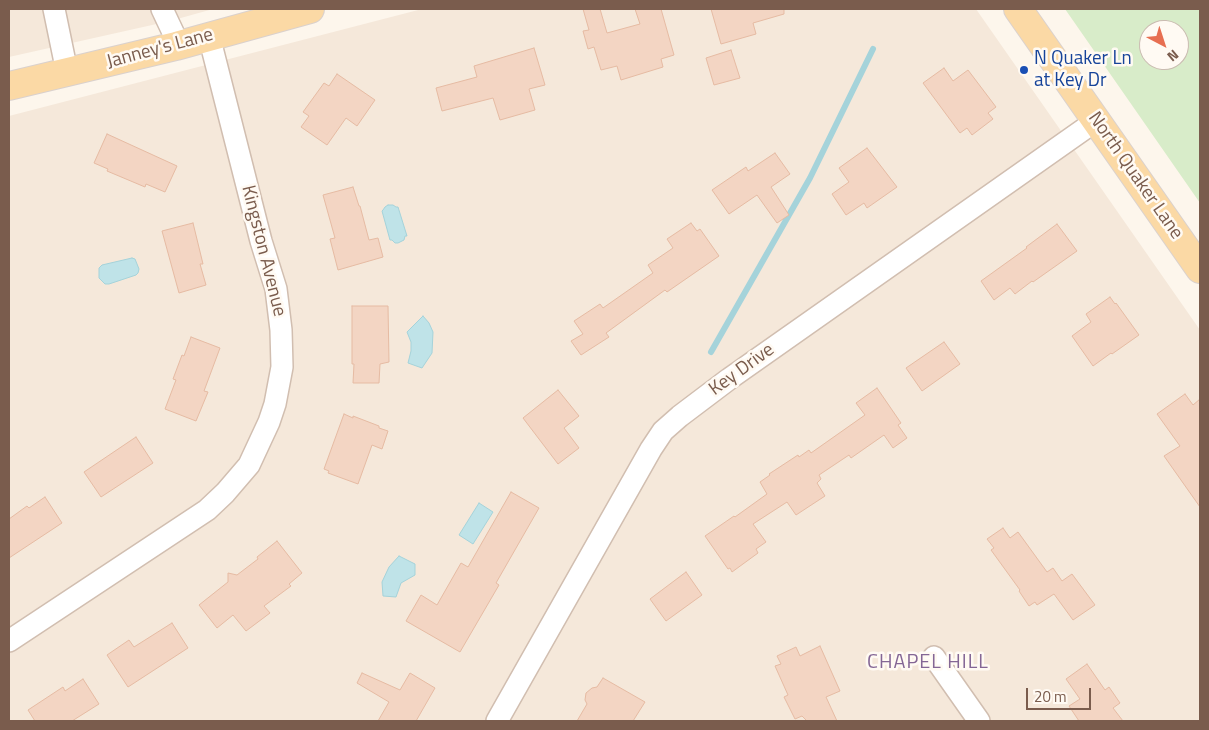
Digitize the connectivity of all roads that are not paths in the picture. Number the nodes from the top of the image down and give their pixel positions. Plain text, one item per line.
1 (54, 9) edge
2 (162, 9) edge
3 (310, 9) edge
4 (1018, 9) edge
5 (209, 36) junction
6 (180, 45) junction
7 (67, 72) junction
8 (9, 86) edge
9 (1097, 120) junction
10 (1200, 269) edge
11 (9, 641) edge
12 (934, 657) dead end
13 (498, 721) edge
14 (979, 721) edge

1 - 7 street
2 - 6 street
3 - 5 main road, Janney's Lane
4 - 9 main road, North Quaker Lane
5 - 6 main road, Janney's Lane
5 - 11 street, Kingston Avenue
6 - 7 main road, Janney's Lane
7 - 8 main road, Janney's Lane
9 - 10 main road, North Quaker Lane
9 - 13 street, Key Drive
12 - 14 street

